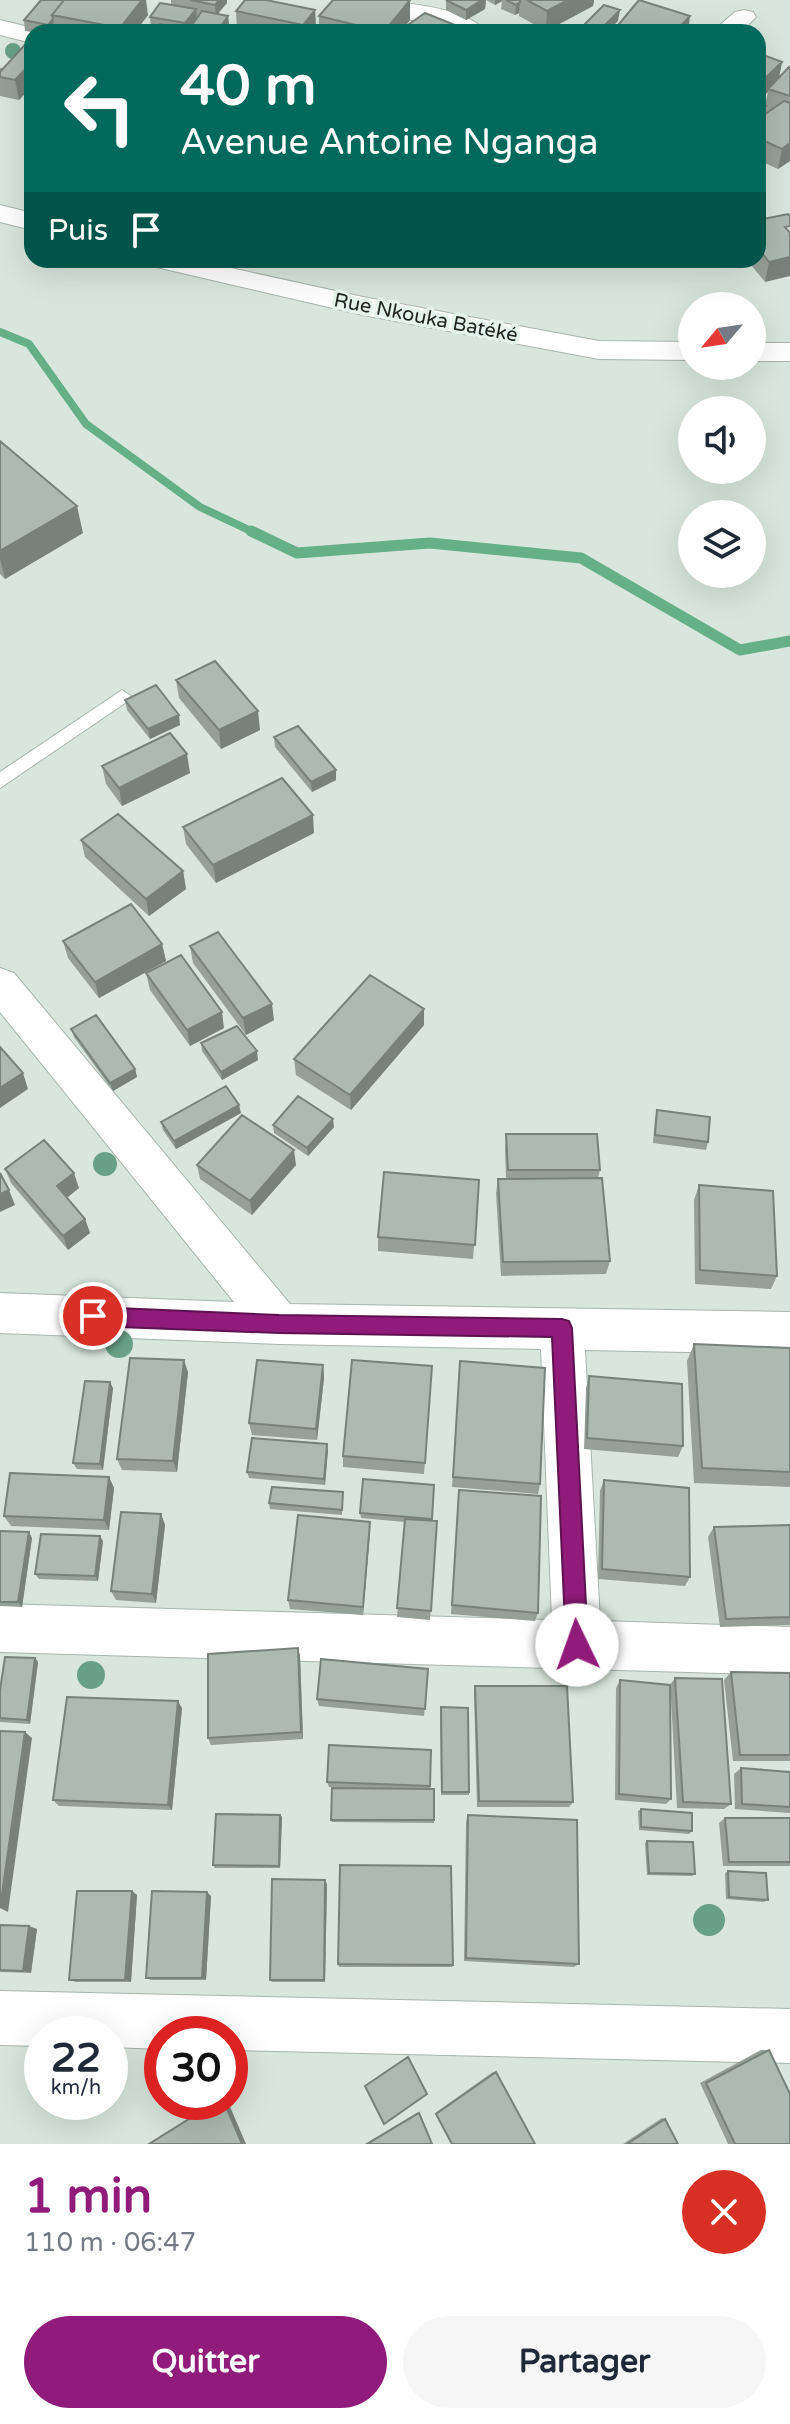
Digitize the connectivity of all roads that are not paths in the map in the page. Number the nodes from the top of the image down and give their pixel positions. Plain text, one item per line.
1 (367, 0) edge
2 (457, 24) edge
3 (0, 27) edge
4 (24, 33) edge
5 (0, 213) edge
6 (24, 220) edge
7 (191, 268) edge
8 (678, 351) edge
9 (766, 352) edge
10 (790, 352) edge
11 (122, 696) dead end
12 (0, 781) edge
13 (0, 984) edge
14 (0, 1313) edge
15 (279, 1324) junction
16 (562, 1328) junction
17 (790, 1333) edge
18 (0, 1628) edge
19 (577, 1645) junction
20 (790, 1651) edge
21 (0, 2018) edge
22 (790, 2036) edge

1 - 2 street
3 - 4 street
5 - 6 street
7 - 8 street, Rue Nkouka Batéké
9 - 10 street
11 - 12 lane
13 - 15 street
14 - 15 street
15 - 16 street
16 - 17 street
16 - 19 street
18 - 19 street
19 - 20 street
21 - 22 street

